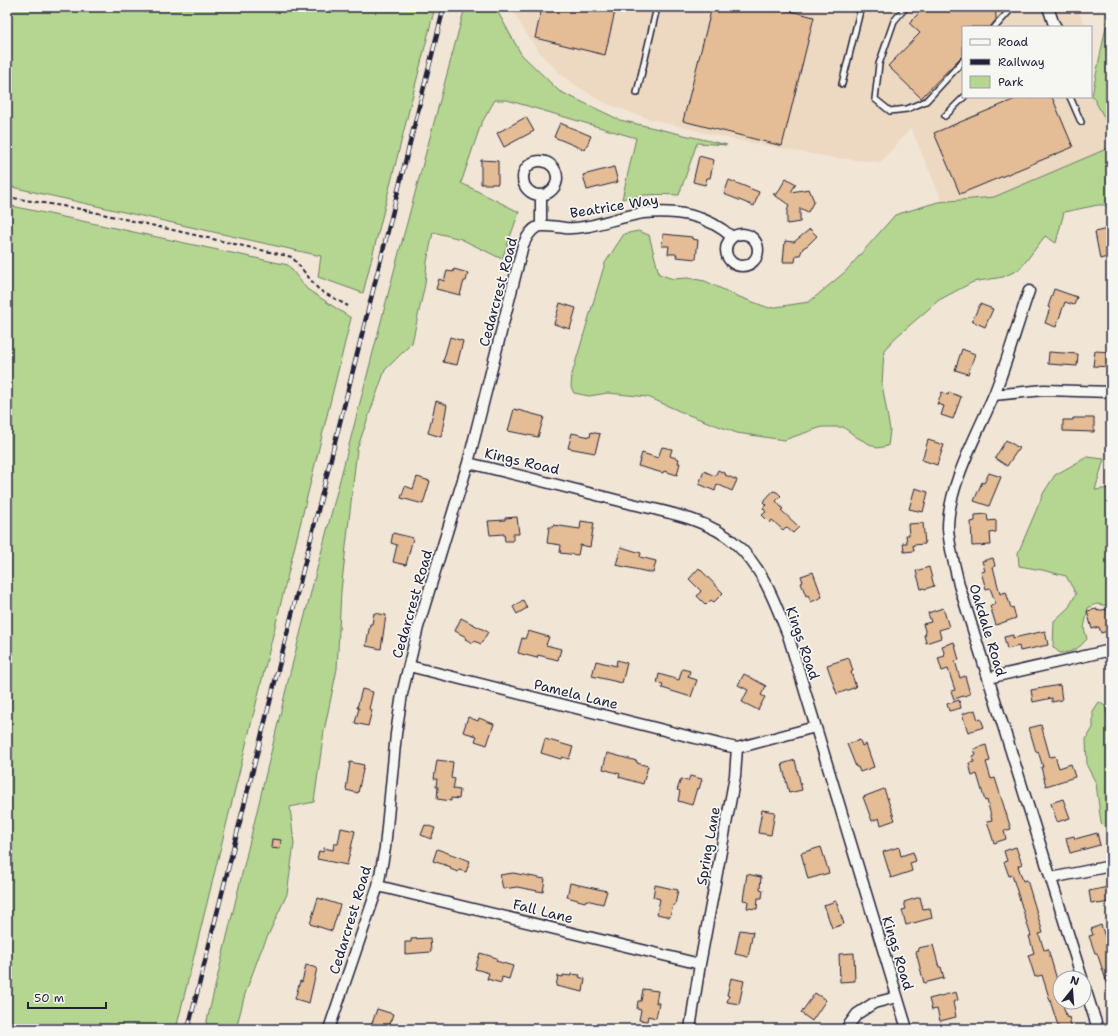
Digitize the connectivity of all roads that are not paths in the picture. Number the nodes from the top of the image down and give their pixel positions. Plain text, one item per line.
1 (657, 7) edge
2 (861, 7) edge
3 (906, 7) edge
4 (1011, 7) edge
5 (1048, 7) edge
6 (996, 26) edge
7 (1055, 26) edge
8 (962, 62) edge
9 (842, 84) dead end
10 (637, 93) dead end
11 (963, 98) edge
12 (1070, 98) edge
13 (945, 116) dead end
14 (1081, 122) dead end
15 (541, 195) dead end
16 (541, 226) junction
17 (732, 237) dead end
18 (1029, 290) dead end
19 (1111, 392) edge
20 (994, 395) junction
21 (468, 463) junction
22 (1111, 650) edge
23 (409, 666) junction
24 (988, 678) junction
25 (815, 726) junction
26 (737, 748) junction
27 (1111, 866) edge
28 (1051, 878) junction
29 (378, 886) junction
30 (700, 964) junction
31 (1080, 970) edge
32 (897, 997) junction
33 (1092, 1010) edge
34 (329, 1029) edge
35 (690, 1029) edge
36 (846, 1029) edge
37 (908, 1029) edge
38 (1098, 1029) edge

1 - 10 lane
2 - 9 lane
3 - 8 lane
4 - 6 lane
5 - 7 street
11 - 13 lane
12 - 14 lane
15 - 16 street
16 - 17 street, Beatrice Way
16 - 21 street, Cedarcrest Road
18 - 20 street, Oakdale Road
19 - 20 street
20 - 24 street, Oakdale Road
21 - 23 street, Cedarcrest Road
21 - 25 street, Kings Road
22 - 24 street
23 - 26 street, Pamela Lane
23 - 29 street, Cedarcrest Road
24 - 28 street, Oakdale Road
25 - 26 street
25 - 32 street, Kings Road
26 - 30 street, Spring Lane
27 - 28 street
28 - 31 street, Oakdale Road
29 - 30 street, Fall Lane
29 - 34 street, Cedarcrest Road
30 - 35 street, Spring Lane
32 - 36 street
32 - 37 street, Kings Road
33 - 38 street

